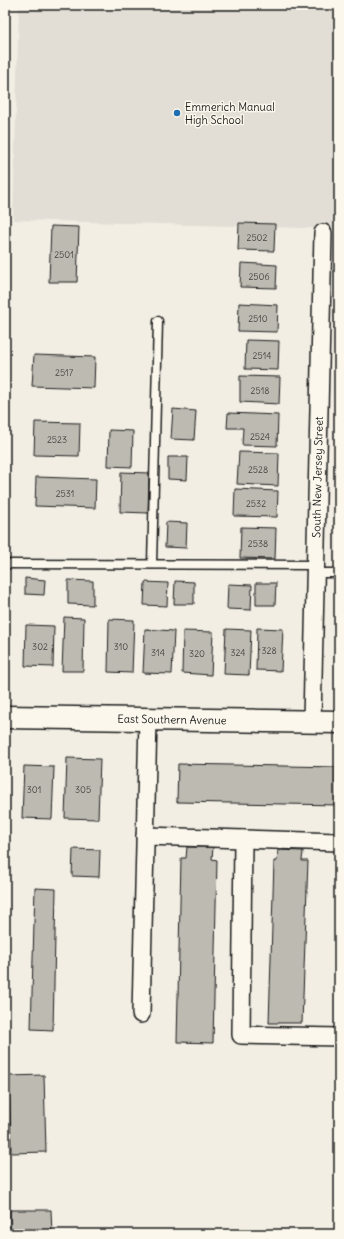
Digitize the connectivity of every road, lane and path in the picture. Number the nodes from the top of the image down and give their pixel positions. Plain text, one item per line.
1 (323, 233) dead end
2 (158, 322) dead end
3 (5, 564) edge
4 (152, 564) junction
5 (315, 569) junction
6 (339, 573) edge
7 (5, 717) edge
8 (148, 720) junction
9 (312, 721) junction
10 (339, 722) edge
11 (145, 836) junction
12 (243, 839) junction
13 (339, 842) edge
14 (140, 1014) dead end
15 (339, 1037) edge

1 - 5 street, South New Jersey Street
2 - 4 lane
3 - 4 lane
4 - 5 lane
5 - 6 lane
5 - 9 street, South New Jersey Street
7 - 8 street, East Southern Avenue
8 - 9 street, East Southern Avenue
8 - 11 street
9 - 10 street, East Southern Avenue
11 - 12 street
11 - 14 street
12 - 13 street
12 - 15 street

